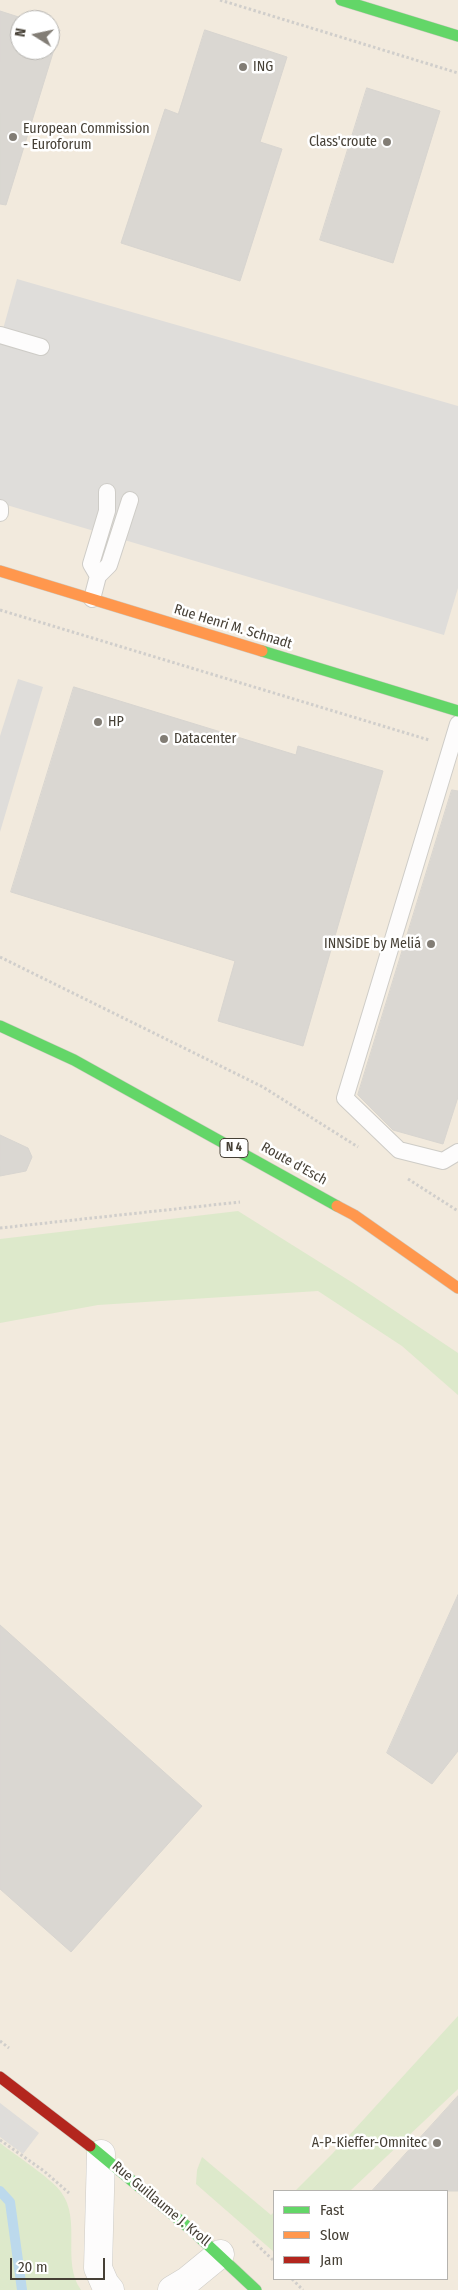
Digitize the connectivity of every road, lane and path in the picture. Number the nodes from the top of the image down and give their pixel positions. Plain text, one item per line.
1 (220, 0) edge
2 (341, 0) edge
3 (458, 36) edge
4 (458, 73) edge
5 (0, 336) edge
6 (41, 347) dead end
7 (107, 492) dead end
8 (130, 500) dead end
9 (0, 508) edge
10 (0, 513) edge
11 (0, 572) edge
12 (98, 576) junction
13 (92, 599) junction
14 (0, 610) edge
15 (458, 711) edge
16 (458, 724) edge
17 (451, 747) junction
18 (0, 958) edge
19 (0, 1026) edge
20 (361, 1149) dead end
21 (458, 1152) edge
22 (401, 1175) dead end
23 (240, 1202) dead end
24 (458, 1211) edge
25 (0, 1228) edge
26 (458, 1288) edge
27 (0, 2077) edge
28 (0, 2140) edge
29 (101, 2154) junction
30 (72, 2201) dead end
31 (220, 2254) junction
32 (293, 2280) edge
33 (110, 2290) edge
34 (172, 2290) edge
35 (256, 2290) edge
36 (303, 2290) edge

1 - 4 path
2 - 3 street
5 - 6 lane
7 - 12 lane
8 - 12 lane
9 - 10 lane
11 - 13 street, Rue Henri M. Schnadt
12 - 13 lane
13 - 15 street, Rue Henri M. Schnadt
14 - 17 path
16 - 17 lane
17 - 21 lane
18 - 20 path
19 - 26 street, Route d'Esch / N 4
22 - 24 path
23 - 25 path
27 - 29 street, Rue Guillaume J. Kroll
28 - 30 path
29 - 31 street, Rue Guillaume J. Kroll
29 - 33 street, Rue Guillaume J. Kroll
31 - 34 street, Rue Guillaume J. Kroll
31 - 35 street, Rue Guillaume J. Kroll
32 - 36 path

